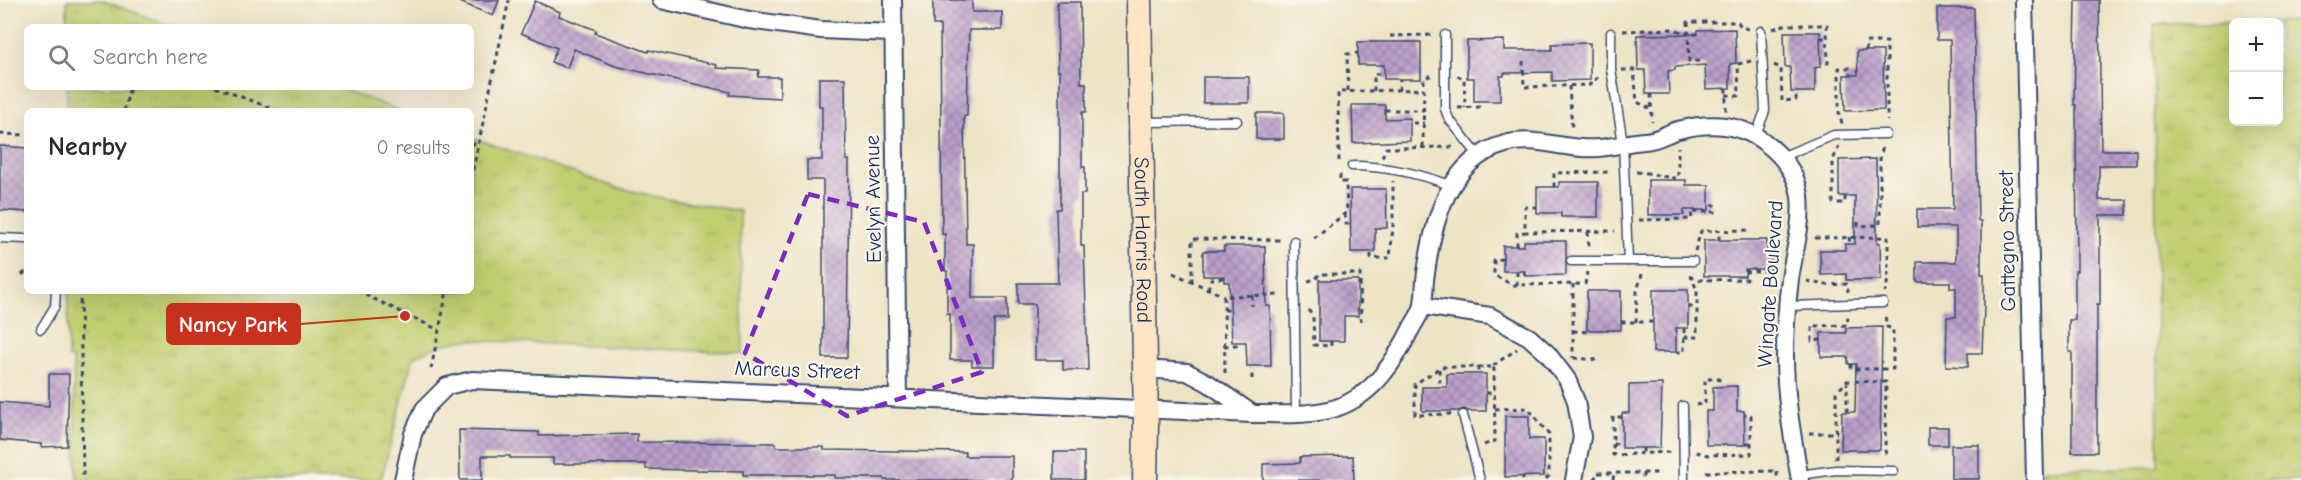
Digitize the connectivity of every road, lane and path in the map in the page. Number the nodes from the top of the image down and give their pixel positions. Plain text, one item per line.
1 (509, 0) edge
2 (661, 0) edge
3 (893, 0) edge
4 (1139, 0) edge
5 (2024, 0) edge
6 (1783, 26) dead end
7 (1741, 27) dead end
8 (1636, 29) dead end
9 (1761, 31) dead end
10 (892, 33) junction
11 (1611, 33) dead end
12 (1688, 34) junction
13 (1698, 34) dead end
14 (1445, 35) dead end
15 (1390, 36) dead end
16 (1423, 36) dead end
17 (1820, 38) dead end
18 (1827, 38) junction
19 (1866, 51) dead end
20 (1358, 53) dead end
21 (1523, 61) dead end
22 (1699, 61) dead end
23 (1821, 63) dead end
24 (1738, 64) dead end
25 (1781, 68) dead end
26 (1634, 70) dead end
27 (1384, 74) dead end
28 (1850, 75) dead end
29 (1424, 78) dead end
30 (1464, 78) dead end
31 (1400, 79) dead end
32 (1591, 82) dead end
33 (1569, 86) junction
34 (1726, 88) dead end
35 (1424, 89) junction
36 (129, 90) edge
37 (223, 90) edge
38 (1399, 90) junction
39 (1348, 91) junction
40 (1374, 91) junction
41 (1651, 94) dead end
42 (1796, 94) dead end
43 (1726, 95) junction
44 (1479, 101) dead end
45 (124, 108) edge
46 (271, 108) edge
47 (1453, 108) dead end
48 (1465, 108) junction
49 (1652, 109) junction
50 (1385, 110) dead end
51 (1423, 110) junction
52 (1839, 113) dead end
53 (1887, 113) dead end
54 (1726, 116) dead end
55 (1237, 121) dead end
56 (1141, 122) junction
57 (1413, 123) dead end
58 (1424, 123) junction
59 (0, 134) edge
60 (1886, 134) dead end
61 (24, 135) edge
62 (1755, 137) junction
63 (1572, 138) dead end
64 (1678, 138) dead end
65 (1652, 141) junction
66 (479, 142) junction
67 (1623, 143) junction
68 (474, 144) edge
69 (1423, 147) junction
70 (1461, 147) dead end
71 (1386, 148) dead end
72 (1479, 156) junction
73 (1781, 157) junction
74 (1880, 159) dead end
75 (1833, 160) dead end
76 (474, 165) edge
77 (1352, 166) dead end
78 (1615, 172) dead end
79 (1631, 172) dead end
80 (1450, 185) junction
81 (1554, 187) dead end
82 (1393, 188) dead end
83 (1845, 196) dead end
84 (1712, 205) dead end
85 (1538, 207) dead end
86 (1345, 214) junction
87 (1648, 220) dead end
88 (1858, 222) dead end
89 (1351, 224) dead end
90 (1750, 230) dead end
91 (1701, 231) dead end
92 (1719, 231) junction
93 (1525, 232) junction
94 (1615, 232) dead end
95 (1849, 237) junction
96 (0, 238) edge
97 (1314, 238) dead end
98 (1807, 238) dead end
99 (24, 239) edge
100 (1719, 240) dead end
101 (1293, 241) joint
102 (1850, 244) dead end
103 (1517, 246) dead end
104 (1371, 255) dead end
105 (1767, 256) dead end
106 (1503, 259) dead end
107 (1571, 261) dead end
108 (1628, 261) junction
109 (1693, 261) dead end
110 (1173, 273) dead end
111 (1525, 273) dead end
112 (1224, 278) dead end
113 (1313, 280) dead end
114 (1800, 280) dead end
115 (1192, 282) junction
116 (1887, 282) dead end
117 (1574, 284) junction
118 (1585, 284) dead end
119 (1847, 284) dead end
120 (1517, 285) junction
121 (1208, 289) junction
122 (1638, 289) dead end
123 (56, 294) edge
124 (80, 294) edge
125 (363, 294) edge
126 (446, 294) edge
127 (1252, 295) junction
128 (1283, 295) dead end
129 (1224, 296) junction
130 (1883, 303) dead end
131 (1252, 306) dead end
132 (1423, 306) junction
133 (1788, 306) junction
134 (1688, 307) dead end
135 (1696, 307) junction
136 (1224, 310) junction
137 (1231, 310) dead end
138 (1313, 316) dead end
139 (1361, 321) dead end
140 (1621, 322) dead end
141 (1636, 322) junction
142 (1653, 322) dead end
143 (1847, 325) dead end
144 (1887, 327) dead end
145 (1684, 328) dead end
146 (41, 329) dead end
147 (439, 330) junction
148 (1590, 330) dead end
149 (1574, 332) junction
150 (1684, 337) junction
151 (1821, 340) dead end
152 (1331, 341) dead end
153 (1238, 342) dead end
154 (1524, 345) dead end
155 (1224, 346) junction
156 (1676, 352) dead end
157 (1563, 358) dead end
158 (1574, 358) junction
159 (1598, 360) dead end
160 (1851, 364) dead end
161 (1879, 364) dead end
162 (1478, 367) junction
163 (1491, 367) junction
164 (431, 369) dead end
165 (1144, 369) junction
166 (1252, 369) dead end
167 (1438, 369) junction
168 (1879, 369) junction
169 (1478, 374) dead end
170 (1225, 377) dead end
171 (1252, 379) dead end
172 (1847, 381) junction
173 (1719, 384) dead end
174 (1440, 387) dead end
175 (1486, 393) dead end
176 (1495, 393) junction
177 (898, 398) junction
178 (1705, 403) dead end
179 (1683, 406) dead end
180 (1145, 409) junction
181 (1495, 409) junction
182 (1847, 412) dead end
183 (1253, 414) junction
184 (1296, 414) junction
185 (1447, 414) dead end
186 (1463, 415) dead end
187 (1744, 415) dead end
188 (1622, 417) dead end
189 (1808, 433) dead end
190 (1837, 433) junction
191 (1495, 441) dead end
192 (1622, 443) dead end
193 (1745, 443) dead end
194 (1751, 443) junction
195 (1613, 444) junction
196 (1643, 448) dead end
197 (1837, 450) dead end
198 (1885, 451) dead end
199 (1705, 453) dead end
200 (1643, 454) junction
201 (1661, 454) dead end
202 (1894, 471) dead end
203 (1706, 472) dead end
204 (1614, 473) junction
205 (1643, 473) junction
206 (1662, 473) dead end
207 (1800, 478) edge
208 (83, 480) edge
209 (403, 480) edge
210 (1145, 480) edge
211 (1480, 480) edge
212 (1545, 480) edge
213 (1574, 480) edge
214 (1595, 480) edge
215 (1613, 480) edge
216 (1643, 480) edge
217 (1684, 480) edge
218 (1777, 480) edge
219 (2035, 480) edge

1 - 66 path
2 - 10 street
3 - 10 street, Evelyn Avenue
4 - 56 main road, South Harris Road
5 - 219 street, Gattegno Street
6 - 18 path
7 - 12 path
8 - 12 path
9 - 62 lane
10 - 177 street, Evelyn Avenue
11 - 67 lane
12 - 13 path
12 - 22 path
14 - 72 lane
15 - 16 path
17 - 18 path
18 - 23 path
19 - 53 path
20 - 39 path
21 - 33 path
24 - 43 path
25 - 42 path
26 - 49 path
27 - 40 path
28 - 52 path
29 - 35 path
30 - 48 path
31 - 38 path
32 - 33 path
33 - 63 path
34 - 43 path
35 - 38 path
35 - 51 path
36 - 45 path
37 - 46 path
38 - 40 path
39 - 40 path
39 - 86 path
41 - 49 path
43 - 54 path
44 - 48 path
47 - 48 path
49 - 65 path
50 - 51 path
51 - 58 path
55 - 56 lane
56 - 165 main road, South Harris Road
57 - 58 path
58 - 69 path
59 - 61 path
60 - 73 lane
62 - 65 street, Wingate Boulevard
62 - 73 street, Wingate Boulevard
64 - 79 path
65 - 67 street, Wingate Boulevard
66 - 68 path
66 - 76 path
67 - 72 street, Wingate Boulevard
67 - 108 lane
69 - 70 path
69 - 71 path
72 - 80 street, Wingate Boulevard
73 - 133 street, Wingate Boulevard
74 - 88 path
75 - 83 path
77 - 80 lane
78 - 81 path
80 - 132 street, Wingate Boulevard
82 - 104 path
84 - 87 path
85 - 93 path
86 - 89 path
86 - 97 path
90 - 92 path
91 - 92 path
92 - 100 path
93 - 94 path
93 - 103 path
95 - 98 path
95 - 102 path
95 - 116 path
96 - 99 lane
101 - 115 path
101 - 184 lane
105 - 135 path
106 - 120 path
107 - 108 lane
108 - 109 lane
110 - 115 path
111 - 120 path
112 - 121 path
113 - 139 path
114 - 119 path
115 - 121 path
117 - 118 path
117 - 120 path
117 - 149 path
121 - 129 path
122 - 141 path
123 - 146 lane
124 - 208 path
125 - 147 path
126 - 147 path
127 - 128 path
127 - 129 path
127 - 131 path
129 - 136 path
130 - 133 lane
132 - 184 street, Wingate Boulevard
132 - 213 street
133 - 207 street, Wingate Boulevard
134 - 135 path
135 - 150 path
136 - 137 path
136 - 155 path
138 - 152 path
140 - 141 path
141 - 142 path
143 - 151 path
144 - 168 path
145 - 150 path
147 - 164 path
148 - 149 path
149 - 158 path
150 - 156 path
153 - 155 path
154 - 163 path
155 - 170 path
157 - 158 path
158 - 159 path
160 - 168 path
161 - 168 path
162 - 163 path
162 - 167 path
162 - 169 path
163 - 176 path
165 - 180 main road, South Harris Road
165 - 183 street
166 - 171 path
167 - 174 path
167 - 185 path
172 - 182 path
172 - 190 path
172 - 198 path
173 - 178 path
175 - 176 path
176 - 181 path
177 - 180 street, Marcus Street
177 - 209 street, Marcus Street
179 - 217 lane
180 - 183 street, Wingate Boulevard
180 - 210 main road, South Harris Road
181 - 191 path
181 - 212 path
183 - 184 street, Wingate Boulevard
186 - 211 lane
187 - 194 path
188 - 195 path
189 - 190 path
190 - 197 path
192 - 195 path
193 - 194 path
194 - 199 path
195 - 200 path
196 - 200 path
200 - 201 path
202 - 207 lane
203 - 218 path
204 - 205 path
204 - 214 path
204 - 215 path
205 - 206 path
205 - 216 path

